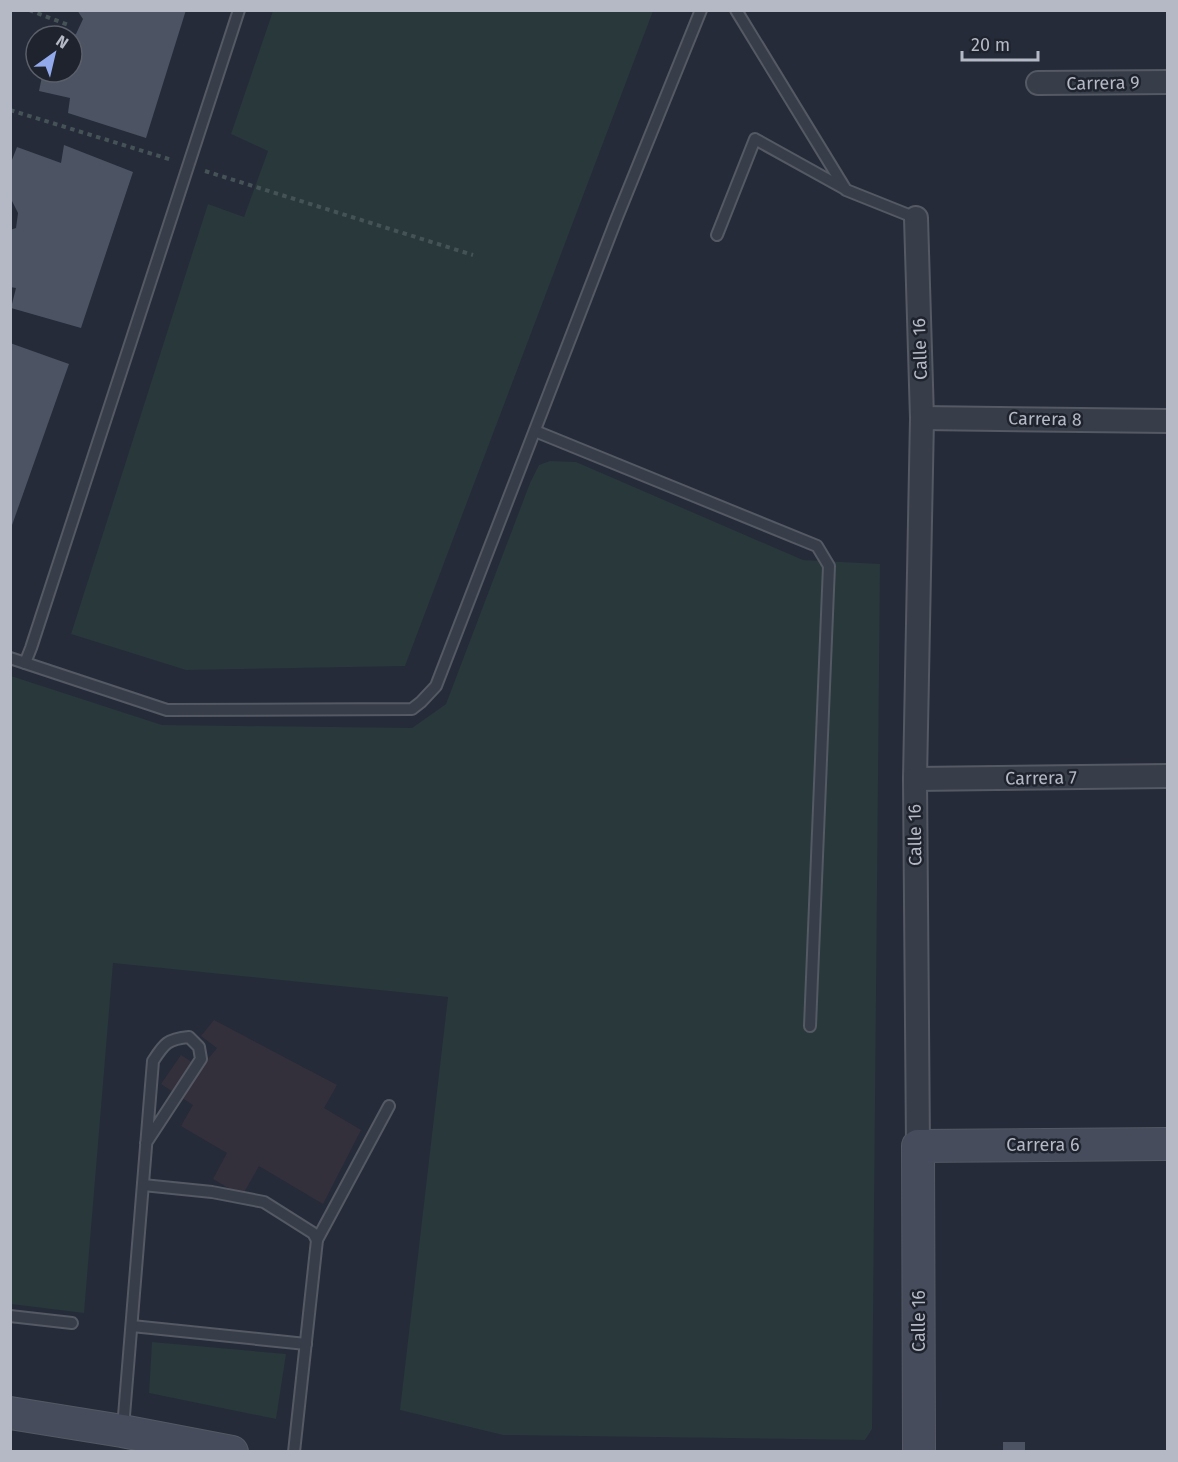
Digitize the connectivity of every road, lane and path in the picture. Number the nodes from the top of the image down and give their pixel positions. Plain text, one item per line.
1 (29, 10) edge
2 (239, 10) edge
3 (701, 10) edge
4 (736, 10) edge
5 (66, 24) edge
6 (1167, 82) edge
7 (1038, 83) dead end
8 (10, 110) edge
9 (188, 165) junction
10 (846, 190) junction
11 (916, 218) joint
12 (717, 235) dead end
13 (473, 255) dead end
14 (922, 418) junction
15 (1167, 420) edge
16 (535, 431) junction
17 (10, 658) edge
18 (25, 663) junction
19 (1167, 776) edge
20 (915, 779) junction
21 (810, 1026) dead end
22 (389, 1106) dead end
23 (146, 1143) junction
24 (1167, 1144) edge
25 (918, 1146) junction
26 (143, 1185) junction
27 (317, 1240) junction
28 (10, 1316) edge
29 (72, 1323) dead end
30 (132, 1326) junction
31 (306, 1344) junction
32 (10, 1413) edge
33 (122, 1431) junction
34 (232, 1452) edge
35 (294, 1452) edge
36 (919, 1452) edge

1 - 5 path
2 - 9 lane
3 - 16 lane
4 - 10 lane
6 - 7 street, Carrera 9
8 - 9 path
9 - 13 path
9 - 18 lane
10 - 11 lane
10 - 12 lane
11 - 14 street, Calle 16
14 - 15 street, Carrera 8
14 - 20 street, Calle 16
16 - 18 lane
16 - 21 lane
17 - 18 lane
19 - 20 street, Carrera 7
20 - 25 street, Calle 16
22 - 27 lane
23 - 23 lane
23 - 26 lane
24 - 25 street, Carrera 6
25 - 36 street, Calle 16
26 - 27 lane
26 - 30 lane
27 - 31 lane
28 - 29 lane
30 - 31 lane
30 - 33 lane
31 - 35 lane
32 - 33 street
33 - 34 street

